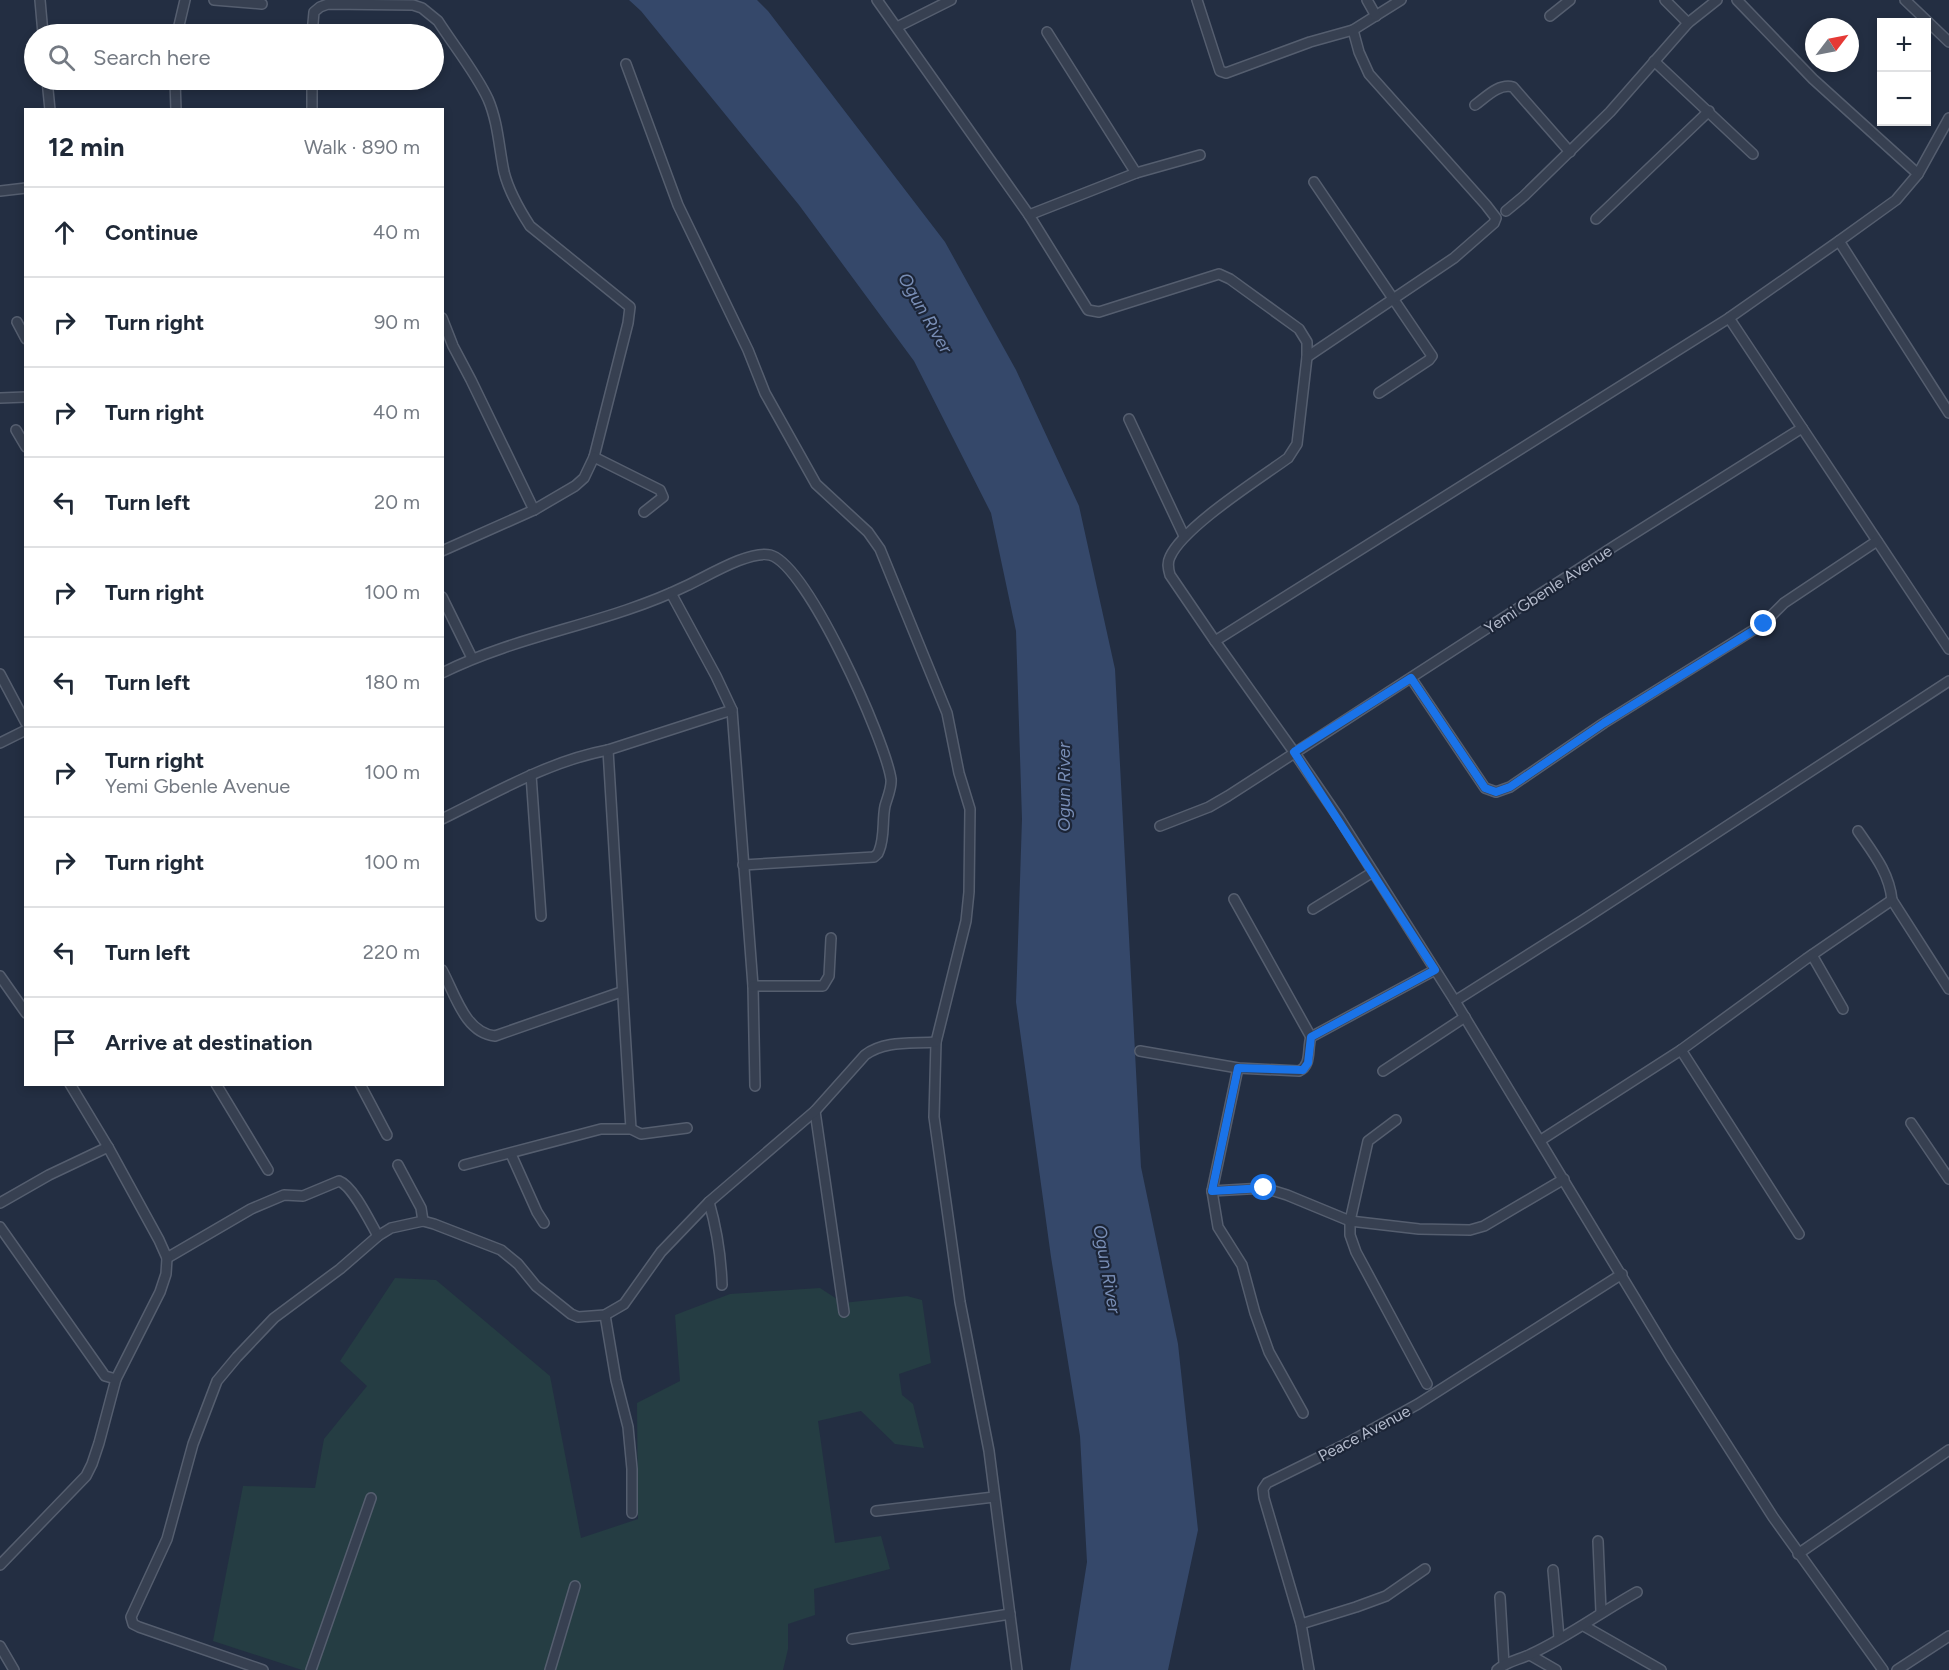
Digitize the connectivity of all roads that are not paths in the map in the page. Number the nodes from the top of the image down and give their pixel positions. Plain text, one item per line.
1 (40, 0) edge
2 (185, 0) edge
3 (214, 0) edge
4 (877, 0) edge
5 (951, 0) edge
6 (1197, 0) edge
7 (1367, 0) edge
8 (1401, 0) edge
9 (1570, 0) edge
10 (1665, 0) edge
11 (1717, 0) edge
12 (1737, 0) edge
13 (1905, 0) edge
14 (262, 4) dead end
15 (1376, 16) junction
16 (1550, 16) dead end
17 (1688, 23) junction
18 (42, 24) edge
19 (179, 24) edge
20 (313, 24) edge
21 (440, 24) edge
22 (897, 27) junction
23 (444, 30) edge
24 (1353, 30) junction
25 (1047, 32) dead end
26 (1949, 42) edge
27 (1654, 61) junction
28 (627, 64) dead end
29 (48, 90) edge
30 (175, 90) edge
31 (312, 90) edge
32 (1475, 105) dead end
33 (50, 108) edge
34 (176, 108) edge
35 (312, 108) edge
36 (1709, 111) junction
37 (1949, 118) edge
38 (1570, 152) junction
39 (1753, 154) dead end
40 (1200, 155) dead end
41 (1136, 173) junction
42 (1918, 174) junction
43 (1314, 182) dead end
44 (24, 188) edge
45 (0, 191) edge
46 (1506, 211) dead end
47 (1029, 215) junction
48 (1596, 219) dead end
49 (1839, 241) junction
50 (1394, 300) junction
51 (1729, 318) junction
52 (17, 322) dead end
53 (444, 323) edge
54 (24, 335) edge
55 (1307, 357) junction
56 (1379, 393) dead end
57 (24, 397) edge
58 (0, 398) edge
59 (1949, 413) edge
60 (1129, 419) dead end
61 (1802, 428) junction
62 (16, 430) dead end
63 (24, 444) edge
64 (594, 457) junction
65 (534, 510) junction
66 (644, 512) dead end
67 (1184, 536) junction
68 (1877, 541) junction
69 (444, 550) edge
70 (671, 593) junction
71 (444, 601) edge
72 (1215, 641) junction
73 (1949, 649) edge
74 (472, 658) junction
75 (444, 672) edge
76 (0, 674) edge
77 (1411, 678) junction
78 (1949, 681) edge
79 (732, 710) junction
80 (24, 719) edge
81 (24, 731) edge
82 (0, 743) edge
83 (608, 750) junction
84 (1294, 752) junction
85 (531, 775) junction
86 (444, 818) edge
87 (1160, 826) dead end
88 (1858, 831) dead end
89 (743, 864) junction
90 (1373, 872) junction
91 (1234, 899) dead end
92 (1892, 900) junction
93 (1313, 909) dead end
94 (541, 916) dead end
95 (831, 938) dead end
96 (1812, 955) junction
97 (1435, 970) junction
98 (444, 974) edge
99 (0, 976) edge
100 (753, 987) junction
101 (1949, 989) edge
102 (621, 992) junction
103 (1455, 1001) junction
104 (1844, 1009) dead end
105 (24, 1010) edge
106 (1465, 1017) junction
107 (1311, 1037) junction
108 (936, 1042) junction
109 (1681, 1050) junction
110 (1140, 1051) dead end
111 (1238, 1068) junction
112 (1383, 1071) dead end
113 (71, 1086) edge
114 (217, 1086) edge
115 (361, 1086) edge
116 (755, 1086) dead end
117 (814, 1111) junction
118 (1396, 1120) dead end
119 (1911, 1123) dead end
120 (687, 1128) dead end
121 (631, 1129) junction
122 (387, 1135) dead end
123 (1540, 1140) junction
124 (108, 1147) junction
125 (511, 1154) junction
126 (398, 1165) dead end
127 (464, 1165) dead end
128 (268, 1170) dead end
129 (1563, 1179) junction
130 (1949, 1179) edge
131 (1212, 1191) junction
132 (709, 1202) junction
133 (0, 1203) edge
134 (423, 1221) junction
135 (1350, 1221) junction
136 (544, 1223) dead end
137 (0, 1227) edge
138 (1799, 1234) dead end
139 (378, 1236) junction
140 (167, 1258) junction
141 (1622, 1274) junction
142 (723, 1285) dead end
143 (844, 1312) dead end
144 (605, 1315) junction
145 (116, 1379) junction
146 (1427, 1384) dead end
147 (1303, 1413) dead end
148 (1949, 1450) edge
149 (994, 1497) junction
150 (371, 1498) dead end
151 (876, 1511) dead end
152 (632, 1513) dead end
153 (1598, 1541) dead end
154 (1798, 1554) junction
155 (0, 1565) edge
156 (1425, 1569) dead end
157 (1553, 1570) dead end
158 (575, 1586) dead end
159 (1637, 1592) dead end
160 (1500, 1597) dead end
161 (1602, 1612) junction
162 (1010, 1614) junction
163 (1301, 1624) junction
164 (1584, 1626) junction
165 (1949, 1636) edge
166 (1559, 1638) junction
167 (852, 1639) dead end
168 (0, 1646) edge
169 (1530, 1654) junction
170 (1500, 1667) edge
171 (14, 1670) edge
172 (262, 1670) edge
173 (311, 1670) edge
174 (550, 1670) edge
175 (1017, 1670) edge
176 (1309, 1670) edge
177 (1556, 1670) edge
178 (1661, 1670) edge
179 (1883, 1670) edge
180 (1897, 1670) edge

1 - 18 street
2 - 19 street
3 - 14 street
4 - 22 street
5 - 22 street
6 - 24 street
7 - 15 street
8 - 15 street
9 - 16 street
10 - 17 street
11 - 17 street
12 - 42 street
13 - 26 street
15 - 24 street
17 - 27 street
20 - 21 street
22 - 47 street
23 - 64 street
24 - 50 street
25 - 41 street
27 - 36 street
27 - 38 street
28 - 108 street
29 - 33 street
30 - 34 street
31 - 35 street
32 - 38 street
36 - 39 street
36 - 48 street
37 - 42 street
38 - 46 street
40 - 41 street
41 - 47 street
42 - 49 street
43 - 50 street
44 - 45 street
47 - 55 street
49 - 51 street
49 - 59 street
50 - 55 street
50 - 56 street
51 - 61 street
51 - 72 street
52 - 54 street
53 - 65 street
55 - 67 street
57 - 58 street
60 - 67 street
61 - 68 street
61 - 77 street, Yemi Gbenle Avenue
62 - 63 street
64 - 65 street
64 - 66 street
65 - 69 street
67 - 72 street
68 - 73 street
68 - 77 street
70 - 74 street
70 - 79 street
70 - 89 street
71 - 74 street
72 - 84 street
74 - 75 street
76 - 80 street
77 - 84 street, Yemi Gbenle Avenue
78 - 103 street
79 - 83 street
79 - 89 street
81 - 82 street
83 - 85 street
83 - 102 street
84 - 87 street, Yemi Gbenle Avenue
84 - 90 street
85 - 86 street
85 - 94 street
88 - 92 street
89 - 100 street
90 - 93 street
90 - 97 street
91 - 107 street
92 - 96 street
92 - 101 street
95 - 100 street
96 - 104 street
96 - 109 street
97 - 103 street
97 - 107 street
98 - 102 street
99 - 105 street
100 - 116 street
102 - 121 street
103 - 106 street
106 - 112 street
106 - 123 street
107 - 111 street
108 - 117 street
108 - 149 street
109 - 123 street
109 - 138 street
110 - 111 street
111 - 131 street
113 - 124 street
114 - 128 street
115 - 122 street
117 - 132 street
117 - 143 street
118 - 135 street
119 - 130 street
120 - 121 street
121 - 125 street
123 - 129 street
124 - 133 street
124 - 140 street
125 - 127 street
125 - 136 street
126 - 134 street
129 - 135 street
129 - 141 street
131 - 135 street
131 - 147 street
132 - 142 street
132 - 144 street
134 - 139 street
134 - 144 street
135 - 146 street
137 - 145 street
139 - 140 street
139 - 172 street
140 - 145 street
141 - 154 street
141 - 163 street, Peace Avenue
144 - 152 street
145 - 155 street
148 - 154 street
149 - 151 street
149 - 162 street
150 - 173 street
153 - 161 street
154 - 179 street
156 - 163 street
157 - 166 street
158 - 174 street
159 - 161 street
160 - 170 street
161 - 164 street
162 - 167 street
162 - 175 street
163 - 176 street, Peace Avenue
164 - 166 street
164 - 178 street
165 - 180 street
166 - 169 street
168 - 171 street
169 - 170 street
169 - 177 street

